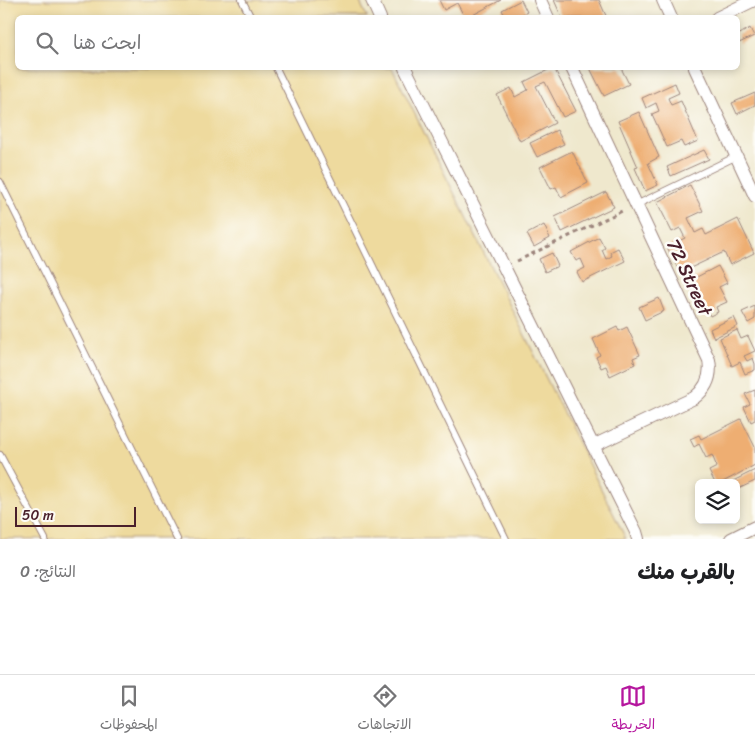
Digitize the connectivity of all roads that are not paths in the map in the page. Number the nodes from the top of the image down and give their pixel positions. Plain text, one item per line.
1 (242, 0) edge
2 (372, 0) edge
3 (540, 0) edge
4 (663, 0) edge
5 (754, 0) edge
6 (250, 15) edge
7 (379, 15) edge
8 (547, 15) edge
9 (670, 15) edge
10 (723, 15) edge
11 (277, 70) edge
12 (406, 70) edge
13 (573, 70) edge
14 (696, 70) edge
15 (737, 156) junction
16 (0, 182) edge
17 (755, 196) edge
18 (636, 205) junction
19 (593, 446) junction
20 (0, 455) edge
21 (755, 527) edge
22 (638, 537) edge
23 (46, 539) edge
24 (177, 539) edge
25 (506, 539) edge
26 (731, 539) edge

1 - 6 lane
2 - 7 street
3 - 8 street
4 - 9 street
5 - 10 street
11 - 25 lane
12 - 19 street
13 - 18 street, 72 Street
14 - 15 street
15 - 17 street
15 - 18 lane
16 - 24 lane
18 - 19 street, 72 Street
19 - 22 street
20 - 23 lane
21 - 26 street

